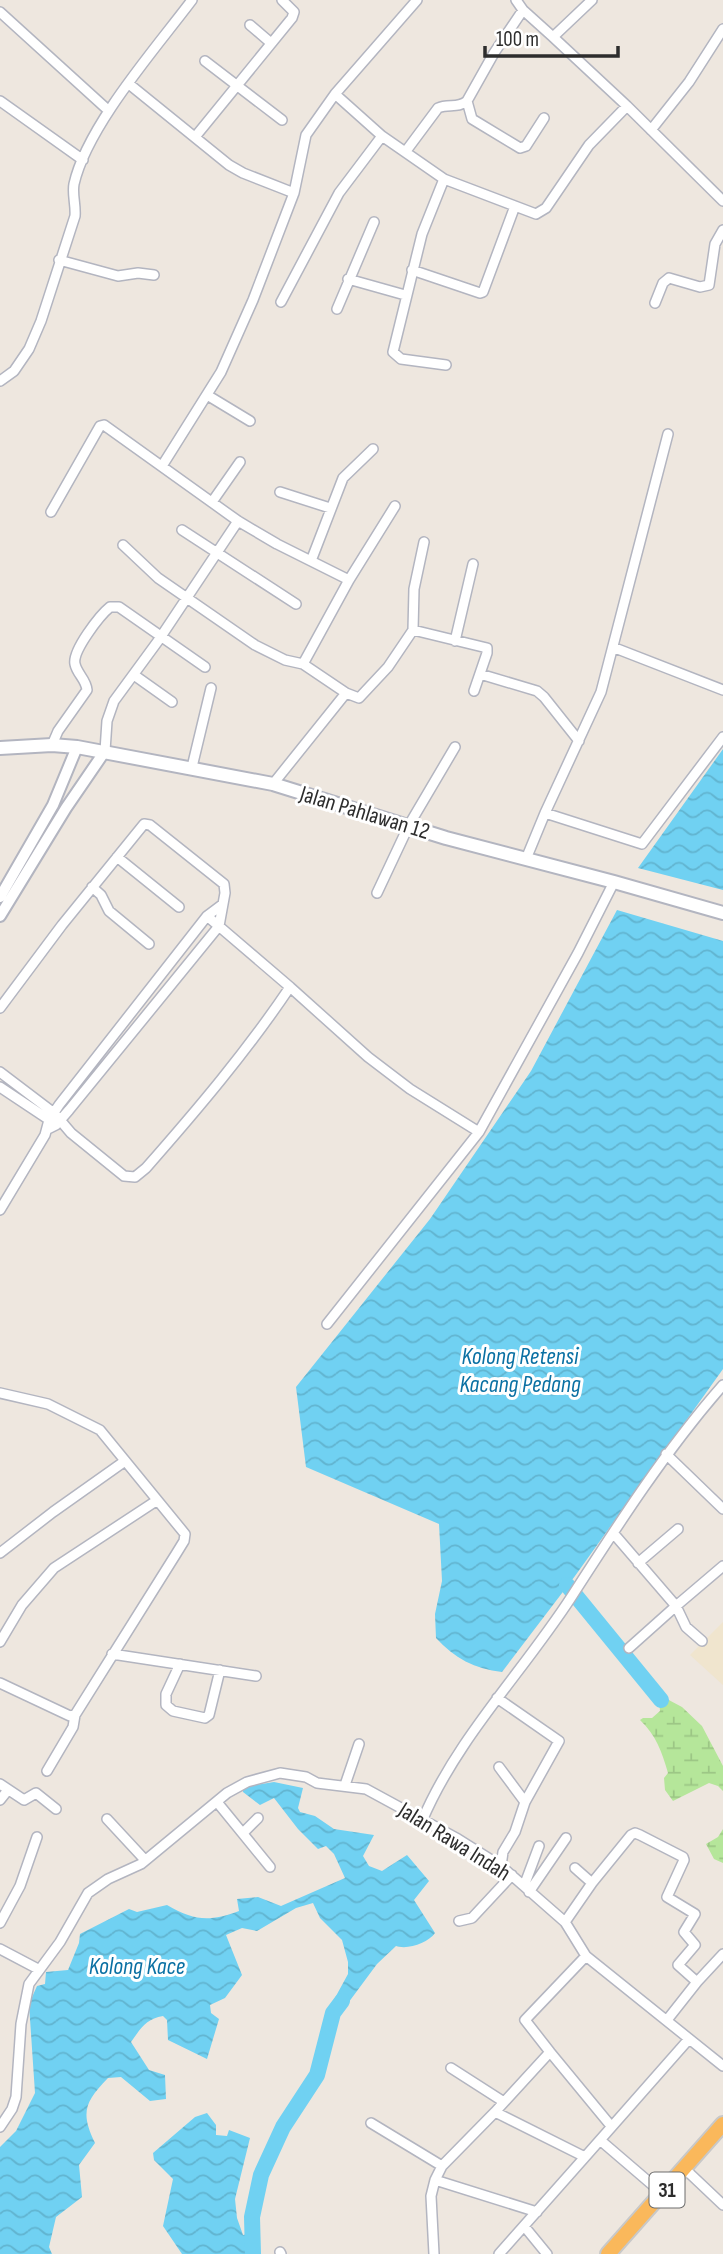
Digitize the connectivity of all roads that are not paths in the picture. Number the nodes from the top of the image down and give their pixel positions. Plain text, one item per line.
1 (192, 0) edge
2 (282, 0) edge
3 (418, 0) edge
4 (517, 0) edge
5 (592, 0) edge
6 (523, 10) junction
7 (0, 12) edge
8 (250, 25) dead end
9 (723, 29) edge
10 (552, 37) junction
11 (271, 43) junction
12 (205, 61) dead end
13 (129, 84) junction
14 (237, 84) junction
15 (335, 94) junction
16 (0, 101) edge
17 (467, 101) junction
18 (627, 106) junction
19 (109, 111) junction
20 (544, 118) dead end
21 (282, 120) dead end
22 (651, 130) junction
23 (382, 136) junction
24 (195, 138) junction
25 (406, 151) junction
26 (83, 160) junction
27 (444, 179) junction
28 (294, 193) junction
29 (723, 201) edge
30 (515, 206) junction
31 (374, 222) dead end
32 (723, 230) edge
33 (59, 260) junction
34 (412, 271) junction
35 (154, 275) dead end
36 (348, 279) junction
37 (405, 295) junction
38 (281, 302) dead end
39 (655, 303) dead end
40 (337, 309) dead end
41 (446, 365) dead end
42 (0, 381) edge
43 (207, 395) junction
44 (250, 421) dead end
45 (668, 434) dead end
46 (373, 449) dead end
47 (240, 462) dead end
48 (162, 466) junction
49 (280, 492) dead end
50 (212, 502) junction
51 (395, 506) dead end
52 (330, 508) junction
53 (51, 512) dead end
54 (238, 521) junction
55 (183, 530) dead end
56 (424, 542) dead end
57 (123, 545) dead end
58 (217, 553) junction
59 (310, 561) junction
60 (473, 564) dead end
61 (349, 580) junction
62 (187, 598) junction
63 (296, 604) dead end
64 (413, 629) junction
65 (161, 637) junction
66 (455, 641) junction
67 (615, 648) junction
68 (303, 664) junction
69 (205, 667) dead end
70 (480, 674) junction
71 (134, 675) junction
72 (211, 688) dead end
73 (723, 690) edge
74 (474, 691) dead end
75 (346, 693) junction
76 (172, 702) dead end
77 (723, 737) edge
78 (579, 741) junction
79 (52, 745) junction
80 (0, 747) edge
81 (77, 747) junction
82 (455, 747) dead end
83 (105, 751) junction
84 (192, 767) junction
85 (273, 784) junction
86 (545, 813) junction
87 (409, 825) junction
88 (117, 857) junction
89 (526, 859) junction
90 (614, 882) junction
91 (92, 887) junction
92 (377, 893) dead end
93 (0, 897) edge
94 (223, 904) junction
95 (178, 907) dead end
96 (723, 914) edge
97 (0, 916) edge
98 (207, 916) junction
99 (219, 926) junction
100 (149, 944) dead end
101 (290, 987) junction
102 (0, 1008) edge
103 (0, 1072) edge
104 (0, 1087) edge
105 (55, 1122) junction
106 (479, 1132) junction
107 (0, 1210) edge
108 (327, 1324) dead end
109 (723, 1385) edge
110 (0, 1393) edge
111 (666, 1454) junction
112 (125, 1461) junction
113 (156, 1501) junction
114 (723, 1509) edge
115 (678, 1529) dead end
116 (614, 1534) junction
117 (0, 1553) edge
118 (638, 1563) junction
119 (723, 1566) edge
120 (676, 1606) junction
121 (0, 1642) edge
122 (702, 1642) dead end
123 (629, 1648) dead end
124 (112, 1654) junction
125 (180, 1664) junction
126 (220, 1670) junction
127 (256, 1676) dead end
128 (0, 1683) edge
129 (497, 1698) junction
130 (75, 1715) junction
131 (359, 1744) dead end
132 (499, 1767) dead end
133 (47, 1770) dead end
134 (345, 1785) junction
135 (4, 1787) edge
136 (0, 1800) edge
137 (217, 1801) junction
138 (525, 1802) junction
139 (56, 1809) dead end
140 (258, 1818) dead end
141 (107, 1819) dead end
142 (422, 1821) junction
143 (243, 1833) junction
144 (37, 1837) dead end
145 (566, 1838) dead end
146 (539, 1846) dead end
147 (145, 1860) junction
148 (501, 1866) junction
149 (270, 1867) dead end
150 (575, 1868) dead end
151 (512, 1875) junction
152 (592, 1883) junction
153 (527, 1889) junction
154 (460, 1921) dead end
155 (565, 1922) junction
156 (0, 1923) edge
157 (0, 1949) edge
158 (723, 1954) edge
159 (586, 1956) junction
160 (38, 1969) junction
161 (696, 1982) junction
162 (667, 2020) junction
163 (689, 2039) junction
164 (550, 2052) junction
165 (723, 2066) edge
166 (451, 2068) dead end
167 (504, 2102) junction
168 (495, 2112) junction
169 (371, 2123) dead end
170 (723, 2124) edge
171 (611, 2126) junction
172 (0, 2127) edge
173 (600, 2140) junction
174 (584, 2157) junction
175 (442, 2166) junction
176 (685, 2169) junction
177 (435, 2180) junction
178 (663, 2194) junction
179 (723, 2205) edge
180 (537, 2212) junction
181 (524, 2226) junction
182 (433, 2254) edge
183 (499, 2254) edge
184 (547, 2254) edge
185 (608, 2254) edge

1 - 13 street
2 - 11 street
3 - 15 street
4 - 6 street
5 - 10 street
6 - 10 street
6 - 17 street
7 - 19 street
8 - 11 street
9 - 22 street
10 - 18 street
11 - 14 street
12 - 14 street
13 - 19 street
13 - 24 street
14 - 21 street
14 - 24 street
15 - 23 street
15 - 28 street
16 - 26 street
17 - 20 street
17 - 25 street
18 - 22 street
18 - 30 street
19 - 26 street
22 - 29 street
23 - 25 street
23 - 38 street
24 - 28 street
25 - 27 street
26 - 33 street
27 - 30 street
27 - 34 street
28 - 43 street
30 - 34 street
31 - 36 street
32 - 39 street
33 - 35 street
33 - 42 street
34 - 37 street
36 - 37 street
36 - 40 street
37 - 41 street
43 - 44 street
43 - 48 street
45 - 67 street
46 - 52 street
47 - 50 street
48 - 50 street
48 - 53 street
49 - 52 street
50 - 54 street
51 - 61 street
52 - 59 street
54 - 58 street
54 - 59 street
55 - 58 street
56 - 64 street
57 - 62 street
58 - 62 street
58 - 63 street
59 - 61 street
60 - 66 street
61 - 68 street
62 - 65 street
62 - 68 street
64 - 66 street
64 - 75 street
65 - 69 street
65 - 71 street
65 - 79 street
66 - 70 street
67 - 73 street
67 - 78 street
68 - 75 street
70 - 74 street
70 - 78 street
71 - 76 street
71 - 83 street
72 - 84 street
75 - 85 street
77 - 86 street
78 - 86 street
79 - 80 main road, Jalan Pahlawan 12
79 - 81 main road, Jalan Pahlawan 12
81 - 83 main road, Jalan Pahlawan 12
81 - 93 street
82 - 87 street
83 - 84 main road, Jalan Pahlawan 12
83 - 97 street
84 - 85 main road, Jalan Pahlawan 12
85 - 87 main road, Jalan Pahlawan 12
86 - 89 street
87 - 89 main road, Jalan Pahlawan 12
87 - 92 street
88 - 91 street
88 - 94 street
88 - 95 street
89 - 90 main road, Jalan Pahlawan 12
90 - 96 main road, Jalan Pahlawan 12
90 - 106 street
91 - 100 street
91 - 102 street
94 - 98 street
94 - 99 street
98 - 99 street
98 - 105 street
99 - 101 street
99 - 105 street
101 - 105 street
101 - 106 street
103 - 105 street
104 - 105 street
105 - 107 street
106 - 108 street
109 - 111 street
110 - 112 street
111 - 114 street
111 - 116 street
112 - 113 street
112 - 117 street
113 - 121 street
113 - 124 street
115 - 118 street
116 - 118 street
116 - 129 street
118 - 120 street
119 - 120 street
120 - 122 street
120 - 123 street
124 - 125 street
124 - 130 street
125 - 126 street
125 - 126 street
126 - 127 street
128 - 130 street
129 - 138 street
129 - 142 street
130 - 133 street
131 - 134 street
132 - 138 street
134 - 137 street, Jalan Rawa Indah
134 - 142 street, Jalan Rawa Indah
135 - 136 street
135 - 139 street
137 - 143 street
137 - 147 street
138 - 148 street
140 - 143 street
141 - 147 street
142 - 148 street, Jalan Rawa Indah
143 - 149 street
144 - 156 street
145 - 153 street
146 - 153 street
147 - 160 street
148 - 151 street, Jalan Rawa Indah
150 - 152 street
151 - 153 street, Jalan Rawa Indah
151 - 154 street
152 - 155 street
152 - 161 street
153 - 155 street, Jalan Rawa Indah
155 - 159 street, Jalan Rawa Indah
157 - 160 street
158 - 161 street
159 - 162 street, Jalan Rawa Indah
159 - 164 street
160 - 172 street
161 - 162 street
162 - 163 street, Jalan Rawa Indah
163 - 165 street, Jalan Rawa Indah
163 - 171 street
164 - 167 street
164 - 171 street
166 - 167 street
167 - 168 street
168 - 174 street
168 - 175 street
169 - 175 street
170 - 176 highway, 31
171 - 173 street
173 - 174 street
173 - 178 street
174 - 180 street
175 - 177 street
176 - 178 highway, 31
176 - 179 street
177 - 180 street
177 - 182 street
178 - 185 highway, 31
180 - 181 street
181 - 183 street
181 - 184 street

